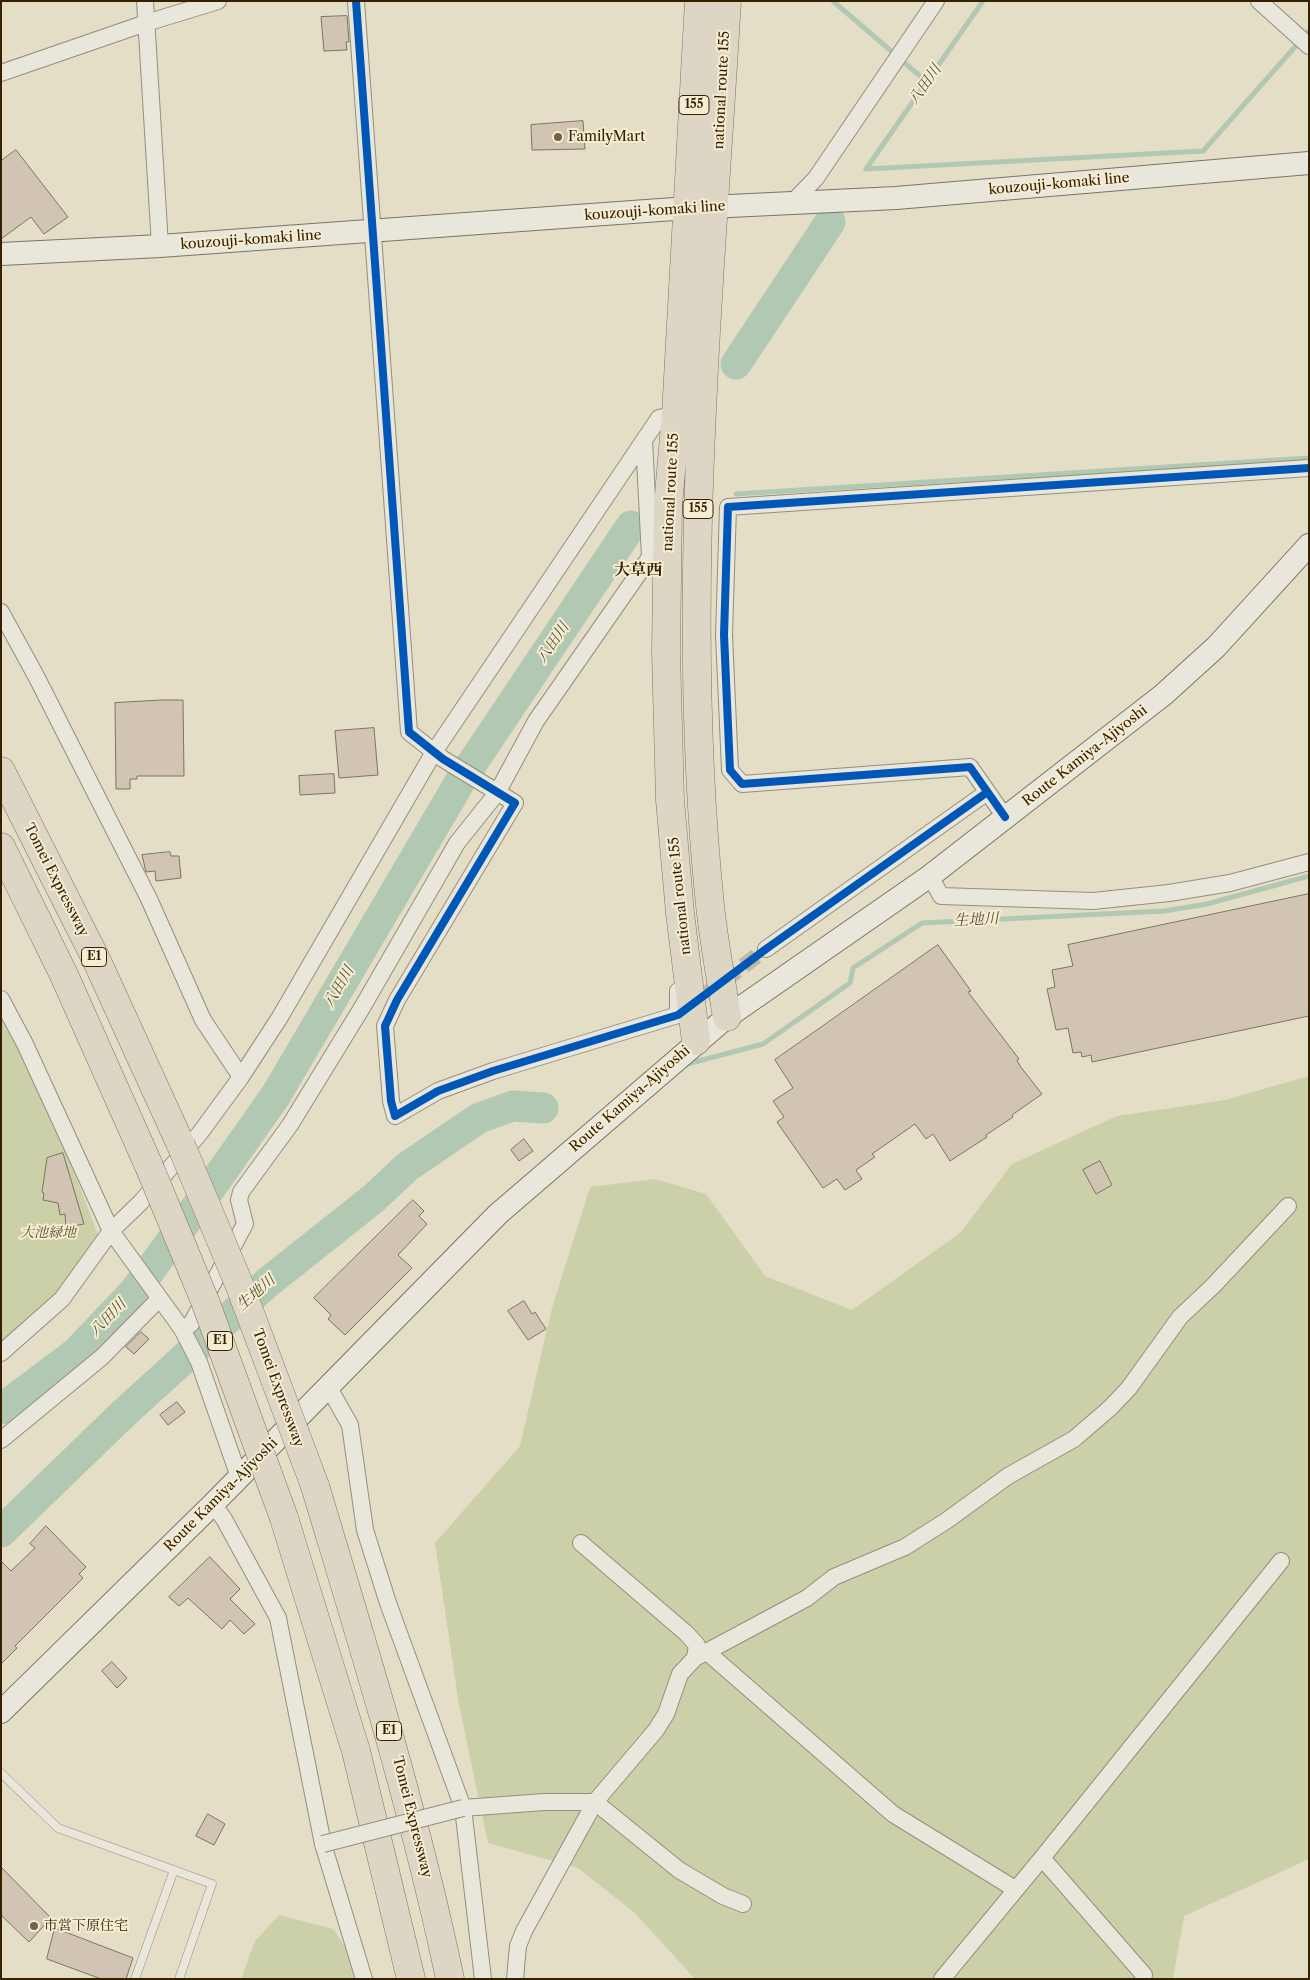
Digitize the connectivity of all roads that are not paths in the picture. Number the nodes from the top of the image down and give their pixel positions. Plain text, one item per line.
1 (145, 1) edge
2 (218, 1) edge
3 (356, 1) edge
4 (699, 1) edge
5 (727, 1) edge
6 (936, 1) edge
7 (1259, 1) edge
8 (146, 23) junction
9 (1309, 46) edge
10 (1, 73) edge
11 (1309, 163) edge
12 (792, 203) junction
13 (715, 207) junction
14 (688, 208) junction
15 (372, 232) junction
16 (160, 246) junction
17 (1, 254) edge
18 (676, 414) junction
19 (644, 440) junction
20 (1309, 468) edge
21 (1309, 546) edge
22 (658, 548) junction
23 (1, 612) edge
24 (438, 755) junction
25 (1, 772) edge
26 (494, 791) junction
27 (986, 793) junction
28 (1005, 817) junction
29 (1, 847) edge
30 (1309, 862) edge
31 (930, 876) junction
32 (766, 950) tunnel mouth
33 (1, 999) edge
34 (727, 1017) junction
35 (696, 1041) junction
36 (241, 1077) junction
37 (1288, 1206) dead end
38 (111, 1231) junction
39 (159, 1299) junction
40 (182, 1329) junction
41 (1, 1353) edge
42 (328, 1386) junction
43 (1, 1440) edge
44 (239, 1477) junction
45 (213, 1504) junction
46 (581, 1544) dead end
47 (1281, 1561) dead end
48 (701, 1655) junction
49 (1, 1712) edge
50 (1, 1773) edge
51 (595, 1802) junction
52 (463, 1808) junction
53 (323, 1844) junction
54 (1042, 1858) junction
55 (174, 1870) junction
56 (1015, 1889) junction
57 (743, 1904) dead end
58 (1144, 1975) dead end
59 (135, 1979) edge
60 (179, 1979) edge
61 (364, 1979) edge
62 (411, 1979) edge
63 (450, 1979) edge
64 (482, 1979) edge
65 (515, 1979) edge
66 (942, 1979) edge

1 - 8 street
2 - 8 street
3 - 15 street
4 - 14 highway, national route 155 / 155
5 - 13 highway, national route 155 / 155
6 - 12 street
7 - 9 street
8 - 10 street
8 - 16 street
11 - 12 main road, kouzouji-komaki line
12 - 13 main road, kouzouji-komaki line
13 - 14 main road, kouzouji-komaki line
13 - 34 highway, national route 155 / 155
14 - 15 main road, kouzouji-komaki line
14 - 18 highway, national route 155 / 155
15 - 16 main road, kouzouji-komaki line
15 - 24 street
16 - 17 main road, kouzouji-komaki line
18 - 19 street
18 - 22 highway, national route 155 / 155
19 - 22 street
19 - 24 street
20 - 27 street
21 - 28 main road, Route Kamiya-Ajiyoshi
22 - 26 street
22 - 26 street
22 - 35 highway, national route 155 / 155
23 - 36 street
24 - 26 street
24 - 36 street
25 - 63 highway, Tomei Expressway / E1, bridge
26 - 40 street
27 - 28 street
27 - 32 street
28 - 31 main road, Route Kamiya-Ajiyoshi
29 - 62 highway, E1, bridge
30 - 31 street
31 - 34 main road, Route Kamiya-Ajiyoshi
33 - 38 street
34 - 35 main road, Route Kamiya-Ajiyoshi
35 - 42 main road, Route Kamiya-Ajiyoshi
36 - 38 street
37 - 48 street
38 - 39 street
38 - 41 street
39 - 40 street
39 - 43 street
40 - 44 street
42 - 44 main road, Route Kamiya-Ajiyoshi
42 - 52 street
44 - 45 main road, Route Kamiya-Ajiyoshi
45 - 49 main road, Route Kamiya-Ajiyoshi
45 - 53 street
46 - 48 street
47 - 54 street
48 - 51 street
48 - 56 street
50 - 55 lane
51 - 52 street
51 - 57 street
51 - 65 street
52 - 53 street, bridge
52 - 64 street
53 - 61 street
54 - 56 street
54 - 58 street
55 - 59 lane
55 - 60 lane
56 - 66 street

